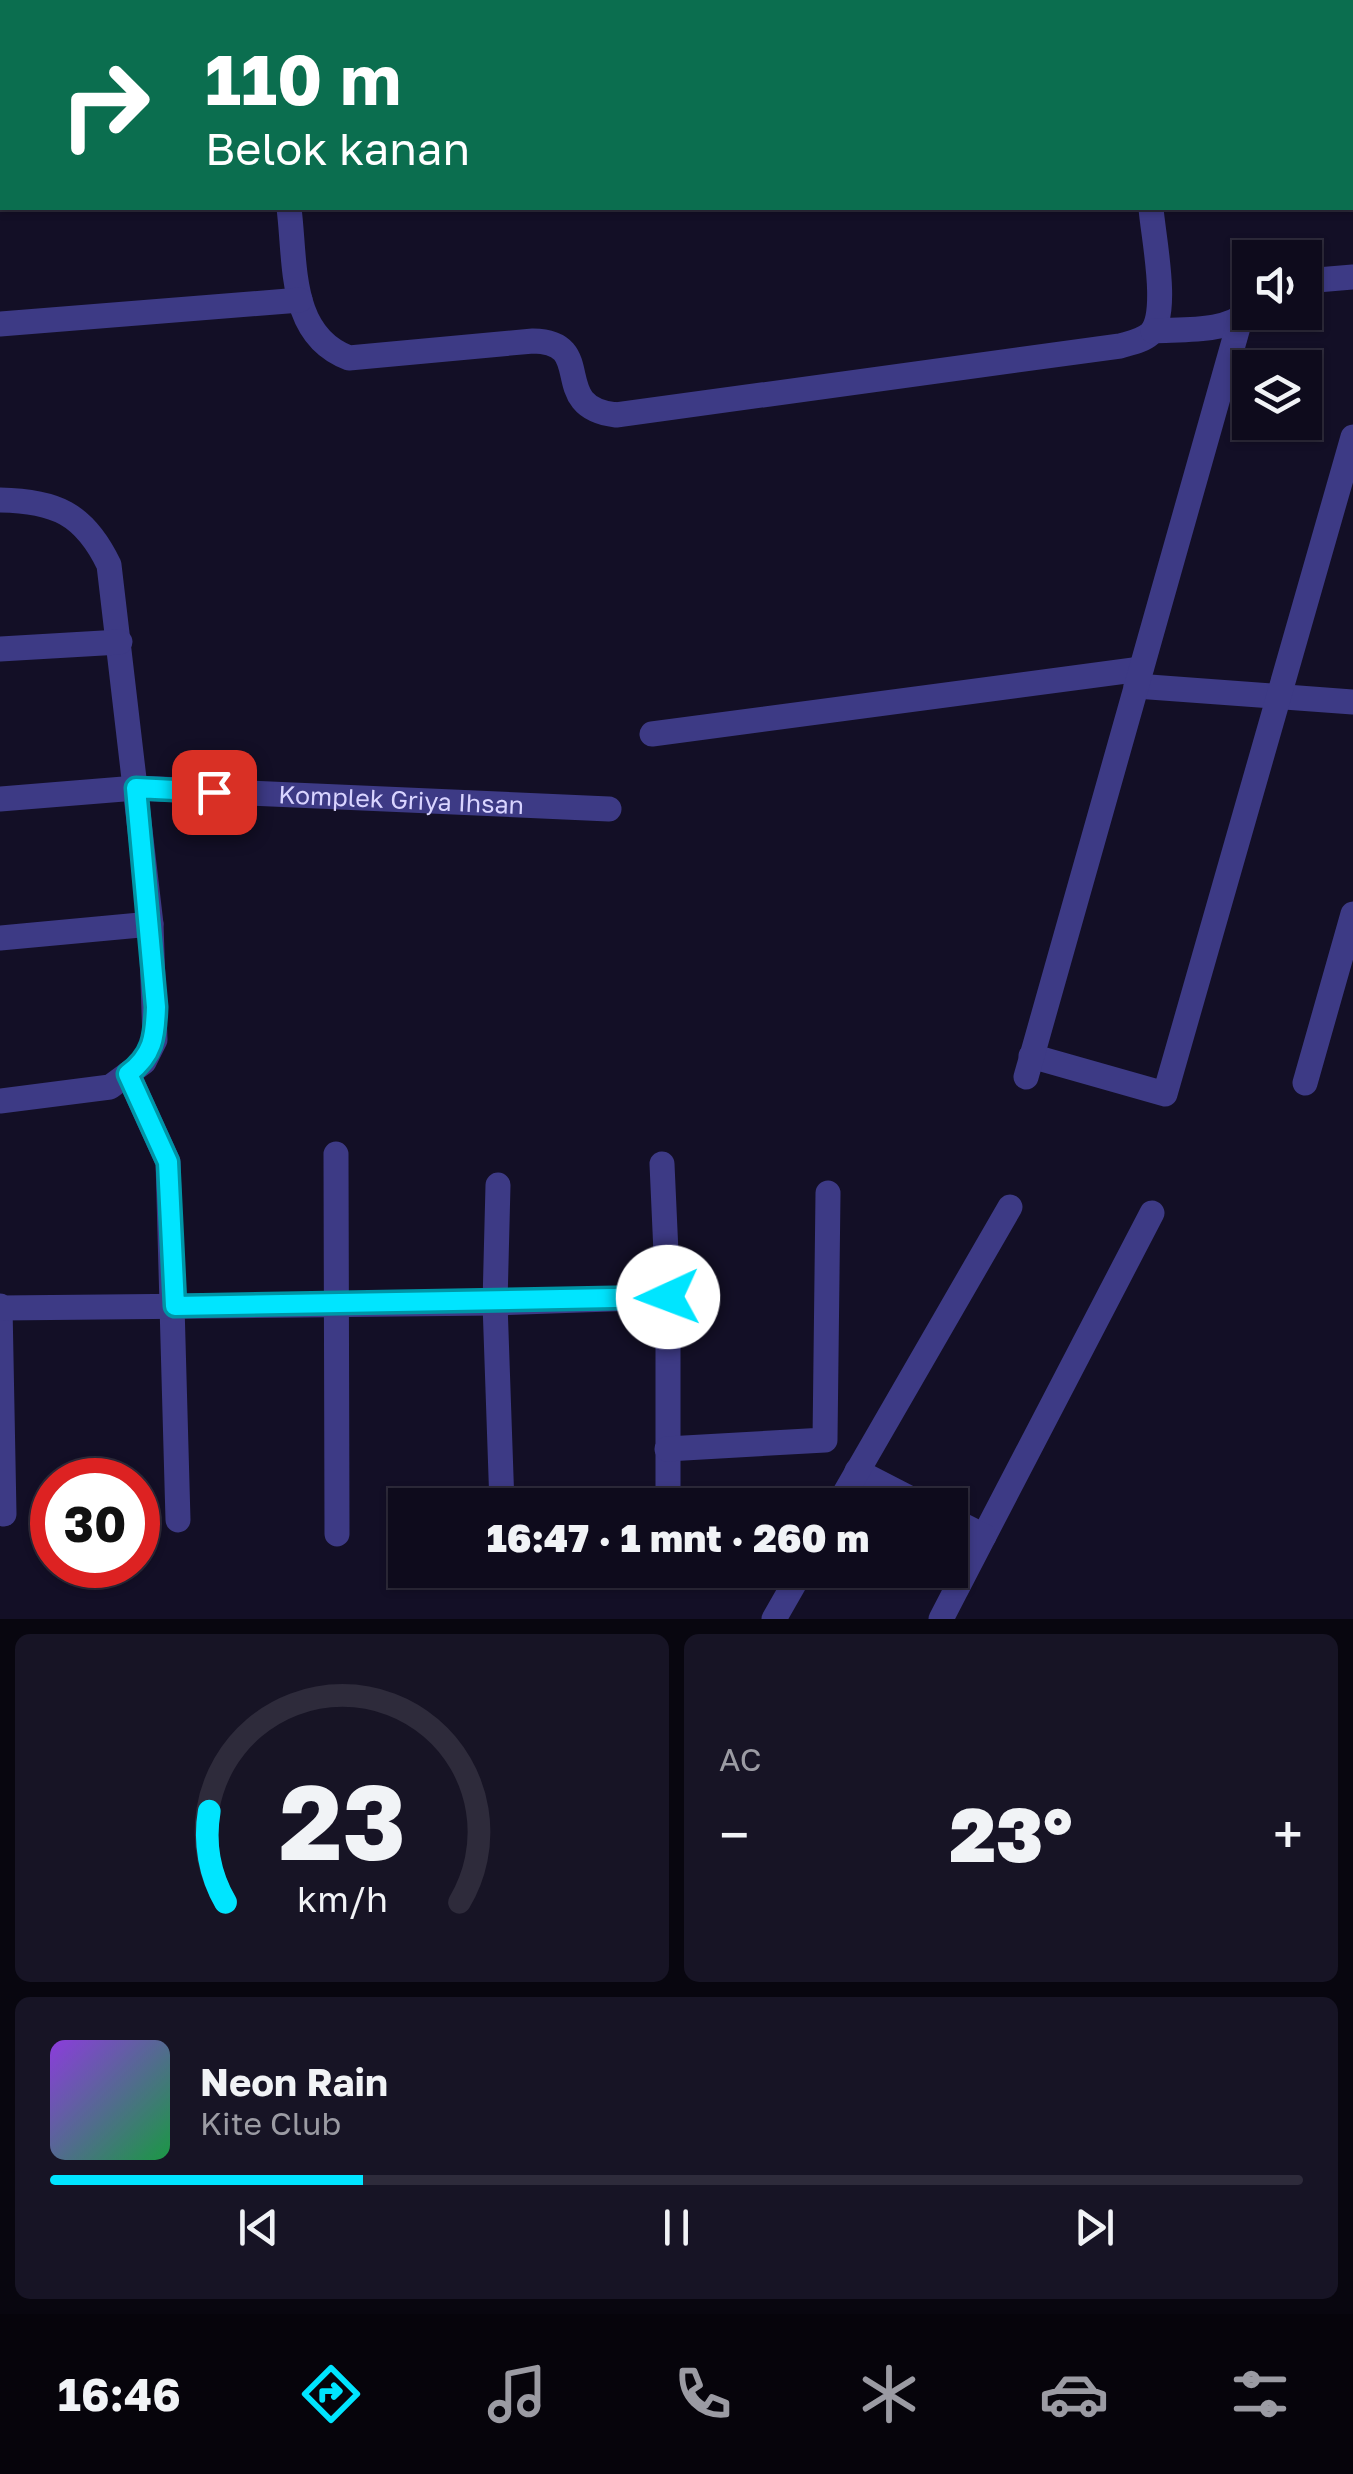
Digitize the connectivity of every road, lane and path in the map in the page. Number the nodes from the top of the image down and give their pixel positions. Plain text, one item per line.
1 (289, 210) edge
2 (1151, 210) edge
3 (1350, 274) edge
4 (1322, 278) edge
5 (300, 300) junction
6 (1232, 316) edge
7 (0, 324) edge
8 (1240, 330) edge
9 (1153, 331) junction
10 (1353, 437) edge
11 (0, 500) edge
12 (120, 642) junction
13 (0, 649) edge
14 (1139, 678) junction
15 (1278, 695) junction
16 (1353, 702) edge
17 (652, 734) dead end
18 (136, 788) junction
19 (0, 798) edge
20 (609, 810) dead end
21 (1353, 914) edge
22 (152, 924) junction
23 (0, 938) edge
24 (128, 1074) junction
25 (1305, 1084) dead end
26 (0, 1101) edge
27 (336, 1154) dead end
28 (662, 1164) dead end
29 (498, 1185) dead end
30 (828, 1193) dead end
31 (1010, 1207) dead end
32 (1152, 1214) dead end
33 (668, 1297) junction
34 (495, 1304) junction
35 (336, 1305) junction
36 (175, 1306) junction
37 (0, 1307) edge
38 (667, 1449) junction
39 (857, 1471) junction
40 (501, 1488) edge
41 (668, 1488) edge
42 (848, 1488) edge
43 (890, 1488) edge
44 (4, 1514) dead end
45 (178, 1520) dead end
46 (968, 1528) edge
47 (337, 1534) dead end
48 (984, 1536) junction
49 (792, 1588) edge
50 (774, 1619) edge
51 (942, 1619) edge

1 - 5 street
2 - 9 street
3 - 4 street
5 - 7 street
5 - 9 street
6 - 9 street
8 - 14 street
10 - 15 street
11 - 12 street
12 - 13 street
12 - 18 street
14 - 15 street
14 - 15 street
14 - 17 street
15 - 16 street
18 - 19 street, Komplek Griya Ihsan
18 - 20 street, Komplek Griya Ihsan
18 - 22 street
21 - 25 street
22 - 23 street
22 - 24 street
24 - 26 street
24 - 36 street
27 - 35 street
28 - 33 street
29 - 34 street
30 - 38 street
31 - 39 street
32 - 48 street
33 - 34 street
33 - 38 street
34 - 35 street
34 - 40 street
35 - 36 street
35 - 47 street
36 - 37 street
36 - 45 street
37 - 44 street
38 - 41 street
39 - 42 street
39 - 43 street
46 - 48 street
48 - 51 street
49 - 50 street

